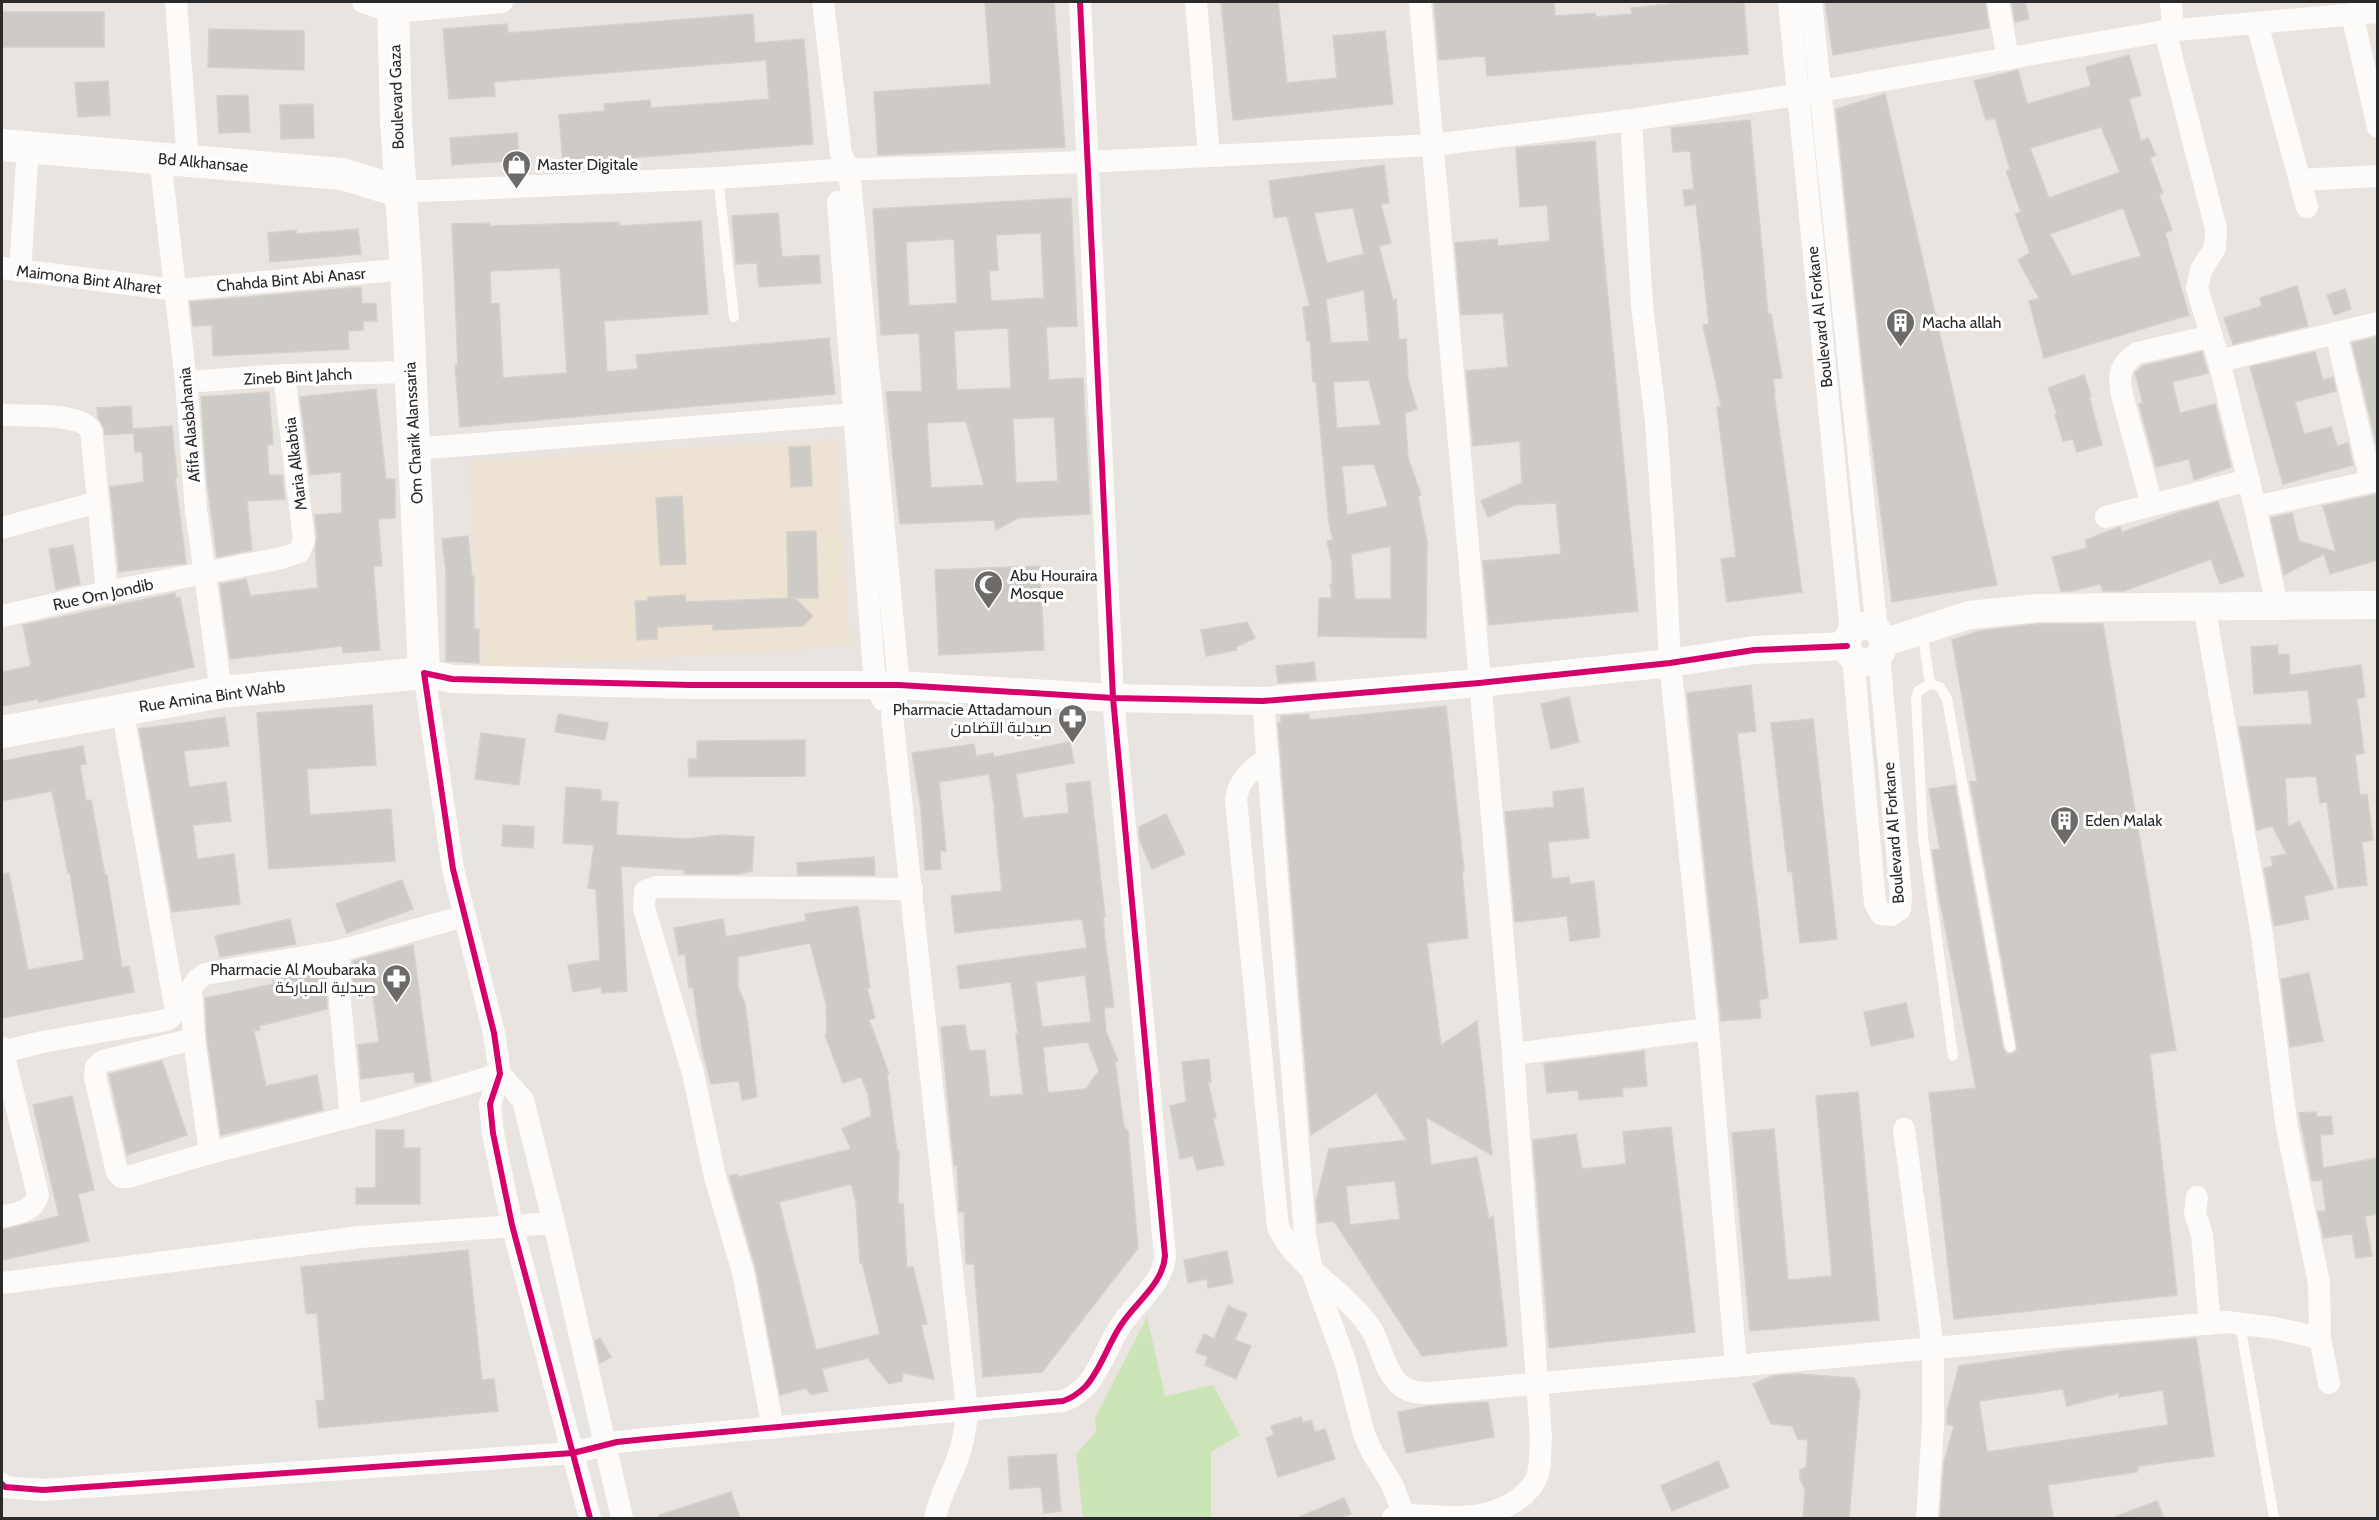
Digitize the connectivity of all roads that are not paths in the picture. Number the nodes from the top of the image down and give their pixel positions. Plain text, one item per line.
1 (176, 2) edge
2 (363, 2) edge
3 (502, 2) edge
4 (823, 2) edge
5 (1080, 2) edge
6 (1196, 2) edge
7 (1420, 2) edge
8 (1789, 2) edge
9 (1811, 2) edge
10 (1998, 2) edge
11 (2171, 2) edge
12 (393, 7) edge
13 (2378, 12) edge
14 (2352, 14) junction
15 (2257, 23) junction
16 (2169, 31) junction
17 (2008, 59) junction
18 (1821, 91) junction
19 (1797, 95) junction
20 (1631, 120) junction
21 (2378, 127) edge
22 (1433, 145) junction
23 (15, 146) edge
24 (1209, 155) junction
25 (174, 159) junction
26 (1086, 162) junction
27 (842, 165) junction
28 (2378, 176) edge
29 (718, 178) junction
30 (2300, 180) junction
31 (401, 192) junction
32 (2307, 207) dead end
33 (406, 269) junction
34 (11, 270) edge
35 (176, 290) junction
36 (734, 317) dead end
37 (2378, 323) edge
38 (2336, 333) junction
39 (2212, 336) junction
40 (2219, 361) junction
41 (410, 372) junction
42 (284, 375) junction
43 (186, 382) junction
44 (864, 414) junction
45 (2, 415) edge
46 (414, 449) junction
47 (2248, 480) junction
48 (2374, 480) edge
49 (98, 502) junction
50 (2152, 505) junction
51 (2255, 507) junction
52 (2106, 517) dead end
53 (2, 528) edge
54 (299, 552) joint
55 (205, 572) junction
56 (107, 592) junction
57 (2277, 605) junction
58 (2378, 605) edge
59 (2204, 606) junction
60 (2, 616) edge
61 (1922, 630) junction
62 (1865, 644) junction
63 (1670, 663) junction
64 (424, 674) junction
65 (1479, 683) junction
66 (1930, 684) junction
67 (887, 685) junction
68 (221, 692) junction
69 (1113, 698) junction
70 (1263, 701) junction
71 (122, 708) junction
72 (2, 732) edge
73 (1268, 758) junction
74 (912, 889) junction
75 (465, 916) junction
76 (339, 951) junction
77 (1708, 1029) junction
78 (194, 1039) junction
79 (2010, 1047) dead end
80 (2, 1050) edge
81 (1513, 1054) junction
82 (1953, 1056) dead end
83 (500, 1074) junction
84 (351, 1117) junction
85 (1904, 1129) dead end
86 (210, 1153) junction
87 (2198, 1197) dead end
88 (2, 1217) edge
89 (554, 1223) junction
90 (512, 1225) junction
91 (1312, 1271) junction
92 (2, 1283) edge
93 (2210, 1324) junction
94 (2240, 1324) junction
95 (2320, 1338) junction
96 (1933, 1348) junction
97 (1736, 1366) junction
98 (1538, 1382) junction
99 (2329, 1383) dead end
100 (968, 1410) junction
101 (773, 1428) junction
102 (605, 1445) junction
103 (573, 1453) junction
104 (2, 1484) edge
105 (1398, 1517) edge
106 (590, 1518) edge
107 (622, 1518) edge
108 (935, 1518) edge
109 (1927, 1518) edge
110 (2274, 1518) edge

1 - 25 street, Afifa Alasbahania
2 - 12 street
3 - 12 street
4 - 27 street
5 - 26 street
6 - 24 street
7 - 22 street
8 - 19 street, Boulevard Al Forkane
9 - 18 street, Boulevard Al Forkane
10 - 17 street
11 - 16 street
12 - 31 main road, Boulevard Gaza
13 - 14 street
14 - 15 street
14 - 21 street
15 - 16 street
15 - 30 street
16 - 17 street
16 - 39 street
17 - 18 street
18 - 19 street
18 - 62 street, Boulevard Al Forkane
19 - 20 street
19 - 62 street, Boulevard Al Forkane
20 - 22 street
20 - 63 street
22 - 24 street
22 - 65 street
23 - 25 main road, Bd Alkhansae
23 - 34 street
24 - 26 street
25 - 31 main road, Bd Alkhansae
25 - 35 street, Afifa Alasbahania
26 - 27 street
26 - 69 street
27 - 29 street
27 - 44 street
28 - 30 street
29 - 31 street
29 - 36 lane
30 - 32 street
31 - 33 main road, Om Charik Alanssaria
33 - 35 street, Chahda Bint Abi Anasr
33 - 41 main road, Om Charik Alanssaria
34 - 35 street, Maimona Bint Alharet
35 - 43 street, Afifa Alasbahania
37 - 38 street
38 - 40 street
38 - 48 street
39 - 40 street
39 - 50 street
40 - 47 street
41 - 42 street, Zineb Bint Jahch
41 - 46 main road, Om Charik Alanssaria
42 - 43 street, Zineb Bint Jahch
42 - 54 street, Maria Alkabtia
43 - 55 street, Afifa Alasbahania
44 - 46 street
44 - 67 street
45 - 49 street
46 - 64 main road, Om Charik Alanssaria
47 - 50 street
47 - 51 street
48 - 51 street
49 - 53 street
49 - 56 street
50 - 52 street
51 - 57 street
54 - 55 street, Rue Om Jondib
55 - 56 street, Rue Om Jondib
55 - 68 street, Afifa Alasbahania
56 - 60 street, Rue Om Jondib
57 - 58 street
57 - 59 street
59 - 61 street
59 - 95 street
61 - 62 street
61 - 66 lane
62 - 62 street, Boulevard Al Forkane
62 - 63 street
63 - 65 street
63 - 77 street
64 - 67 street
64 - 68 main road, Rue Amina Bint Wahb
64 - 75 street
65 - 70 street
65 - 81 street
66 - 79 lane
66 - 82 lane
67 - 69 street
67 - 74 street
68 - 71 main road, Rue Amina Bint Wahb
69 - 70 street
69 - 100 street
70 - 73 street
71 - 72 main road, Rue Amina Bint Wahb
71 - 80 street
73 - 91 street
73 - 91 street
74 - 100 street
74 - 101 street
75 - 76 street
75 - 83 street
76 - 78 street
76 - 84 street
77 - 81 street
77 - 97 street
78 - 86 street
78 - 86 street
80 - 88 street
81 - 98 street
83 - 84 street
83 - 89 street
83 - 90 street
84 - 86 street
85 - 96 street
87 - 93 street
89 - 90 street
89 - 102 street
90 - 92 street
90 - 103 street
91 - 98 street
91 - 105 street
93 - 94 street
93 - 96 street
94 - 95 street
94 - 110 lane
95 - 99 street
96 - 97 street
96 - 109 street
97 - 98 street
98 - 105 street
100 - 101 street
100 - 108 street
101 - 102 street
102 - 103 street
102 - 107 street
103 - 104 street
103 - 106 street

